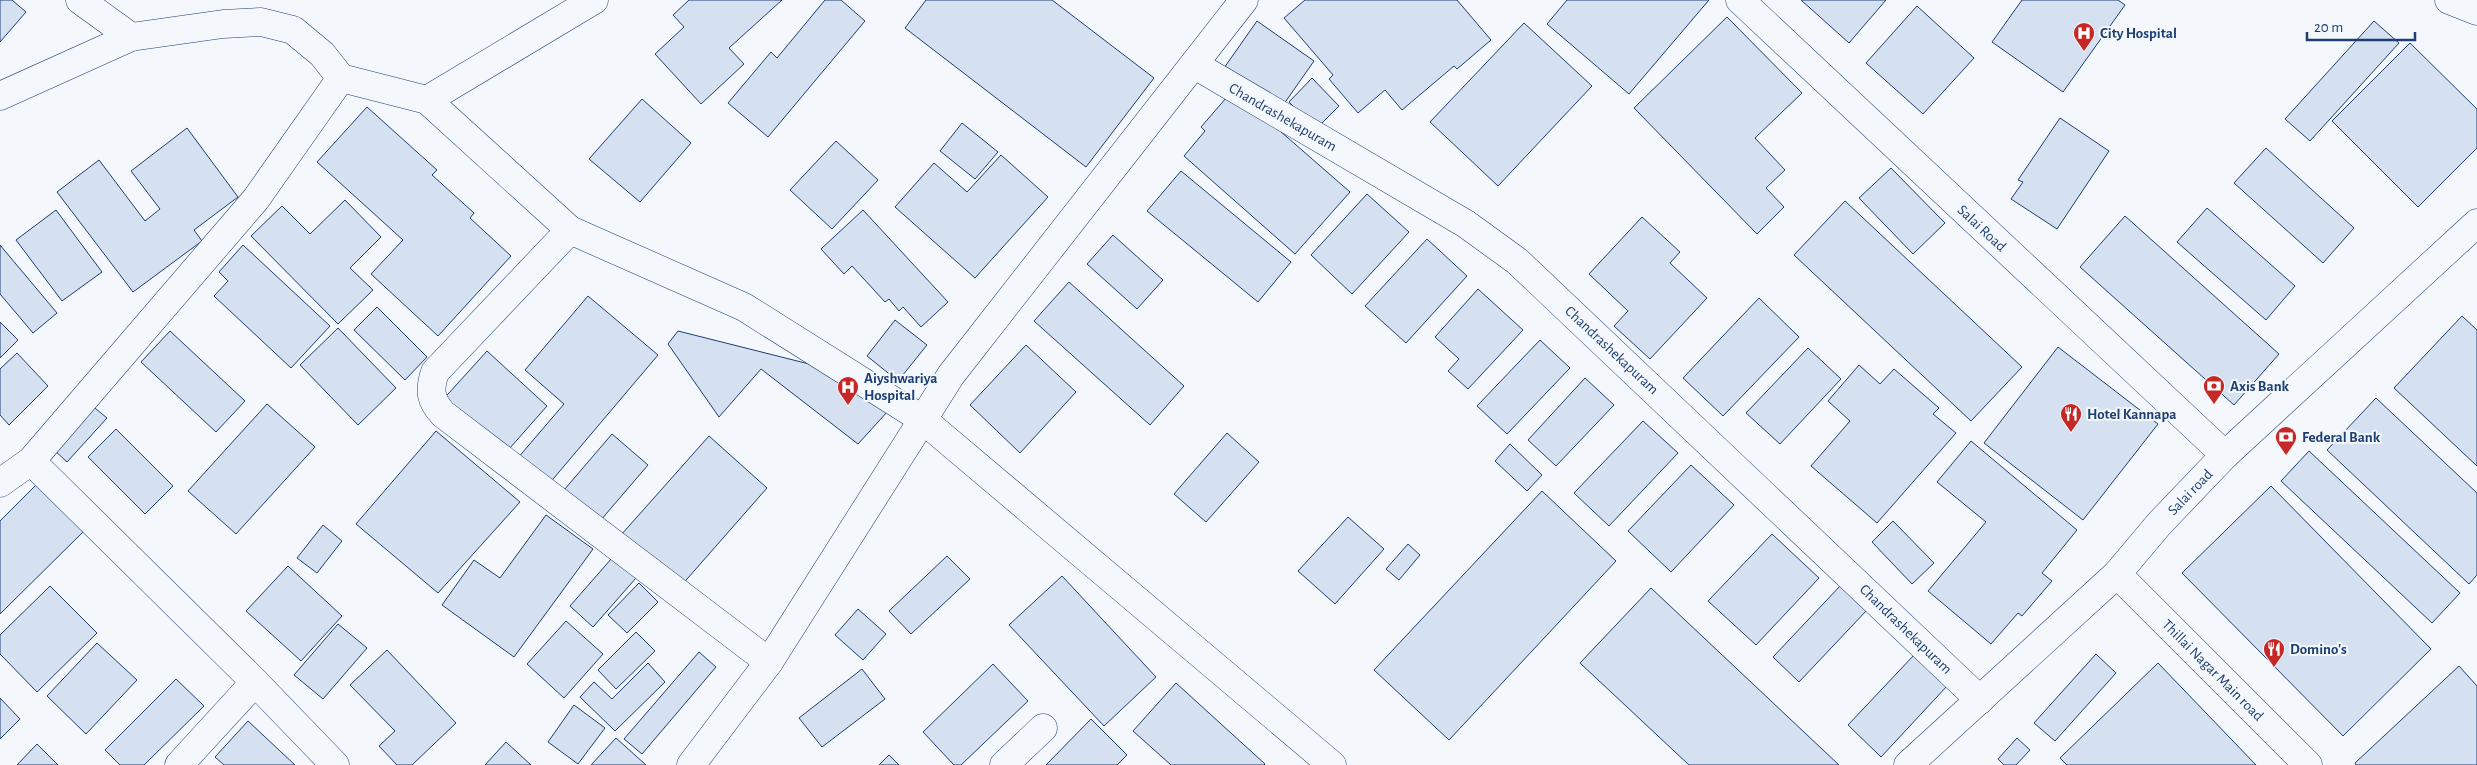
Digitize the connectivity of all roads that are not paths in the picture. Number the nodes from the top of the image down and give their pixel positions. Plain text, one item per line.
1 (80, 0) edge
2 (594, 0) edge
3 (1244, 0) edge
4 (1740, 0) edge
5 (2450, 0) edge
6 (2477, 11) edge
7 (131, 37) junction
8 (1194, 65) junction
9 (341, 78) junction
10 (0, 96) edge
11 (426, 100) junction
12 (2477, 222) edge
13 (570, 230) junction
14 (922, 419) junction
15 (2225, 455) junction
16 (31, 461) junction
17 (0, 483) edge
18 (2117, 574) junction
19 (769, 662) junction
20 (255, 682) junction
21 (1980, 700) junction
22 (1043, 728) dead end
23 (179, 765) edge
24 (334, 765) edge
25 (691, 765) edge
26 (1004, 765) edge
27 (1332, 765) edge
28 (1908, 765) edge
29 (2308, 765) edge

1 - 7 street
2 - 11 street
3 - 8 street
4 - 15 street, Salai Road
5 - 6 street
7 - 9 street
7 - 10 street
8 - 14 street
8 - 21 street, Chandrashekapuram
9 - 11 street
9 - 16 street
11 - 13 street
12 - 15 street, Salai road
13 - 14 street
13 - 19 street
14 - 19 street
14 - 27 street
15 - 18 street, Salai road
16 - 17 street
16 - 20 street
18 - 21 street, Salai road
18 - 29 street, Thillai Nagar Main road
19 - 25 street
20 - 23 street
20 - 24 street
21 - 28 street, Salai road
22 - 26 street

